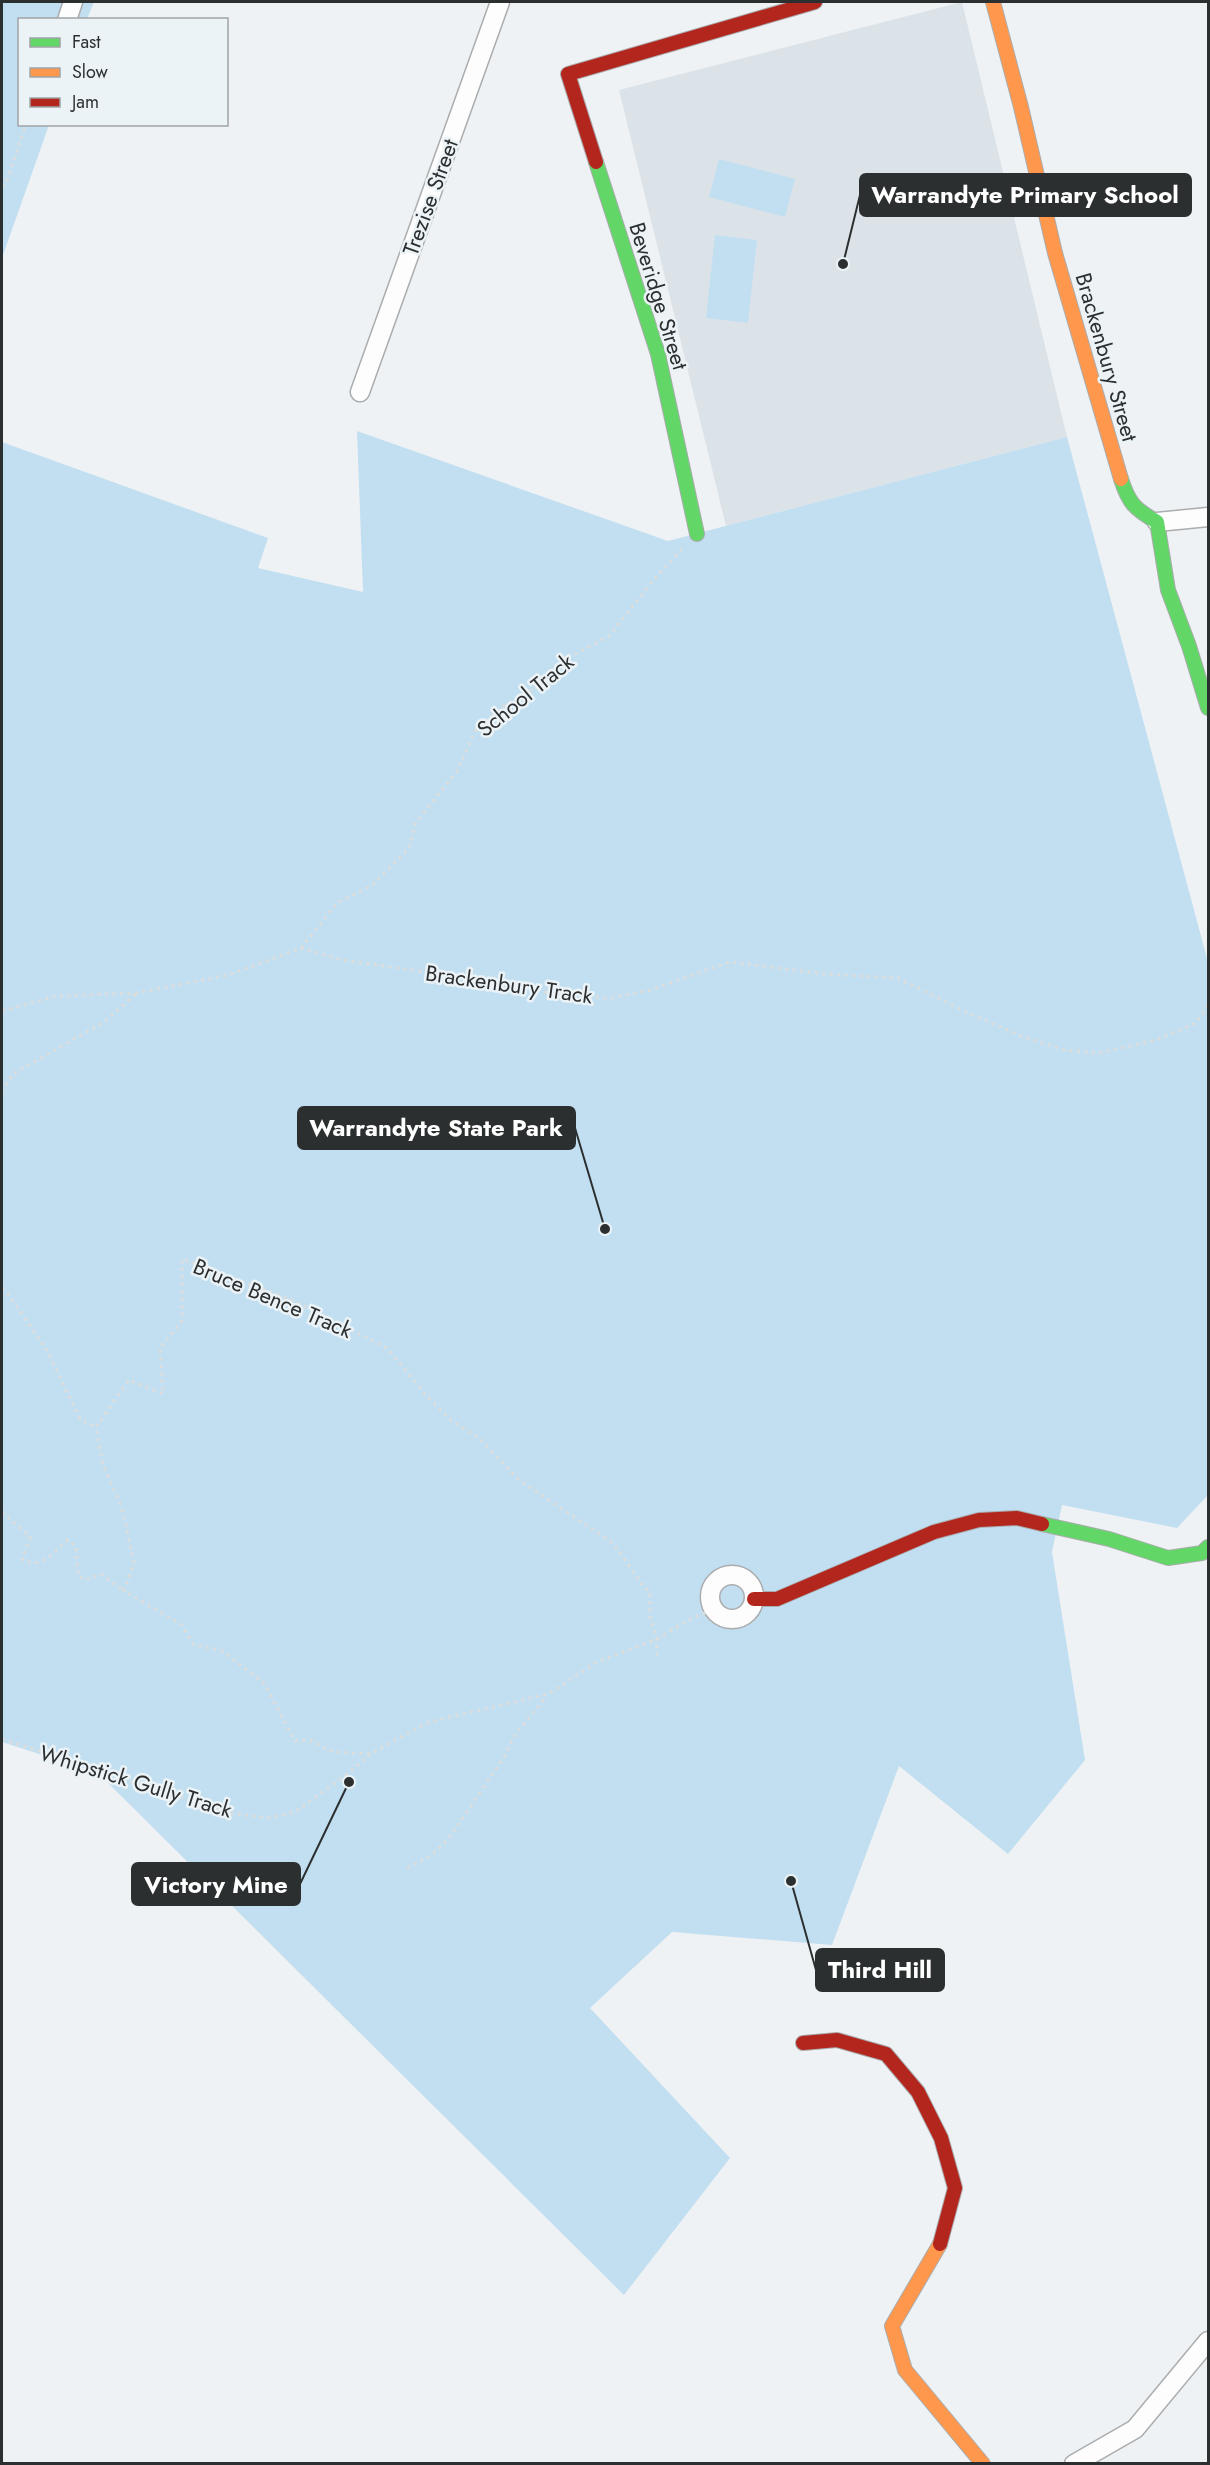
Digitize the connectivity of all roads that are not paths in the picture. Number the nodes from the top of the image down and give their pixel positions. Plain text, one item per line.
1 (73, 2) edge
2 (500, 2) edge
3 (815, 2) edge
4 (993, 2) edge
5 (68, 18) edge
6 (360, 392) dead end
7 (1209, 517) edge
8 (1157, 522) junction
9 (697, 534) road end
10 (1209, 708) edge
11 (1209, 1547) edge
12 (754, 1599) junction
13 (803, 2043) dead end
14 (1209, 2341) edge
15 (983, 2463) edge
16 (1074, 2463) edge

1 - 5 street
2 - 6 street, Trezise Street
3 - 9 street, Beveridge Street
4 - 8 street, Brackenbury Street
7 - 8 street
8 - 10 street
11 - 12 street
12 - 12 street
13 - 15 street
14 - 16 street

